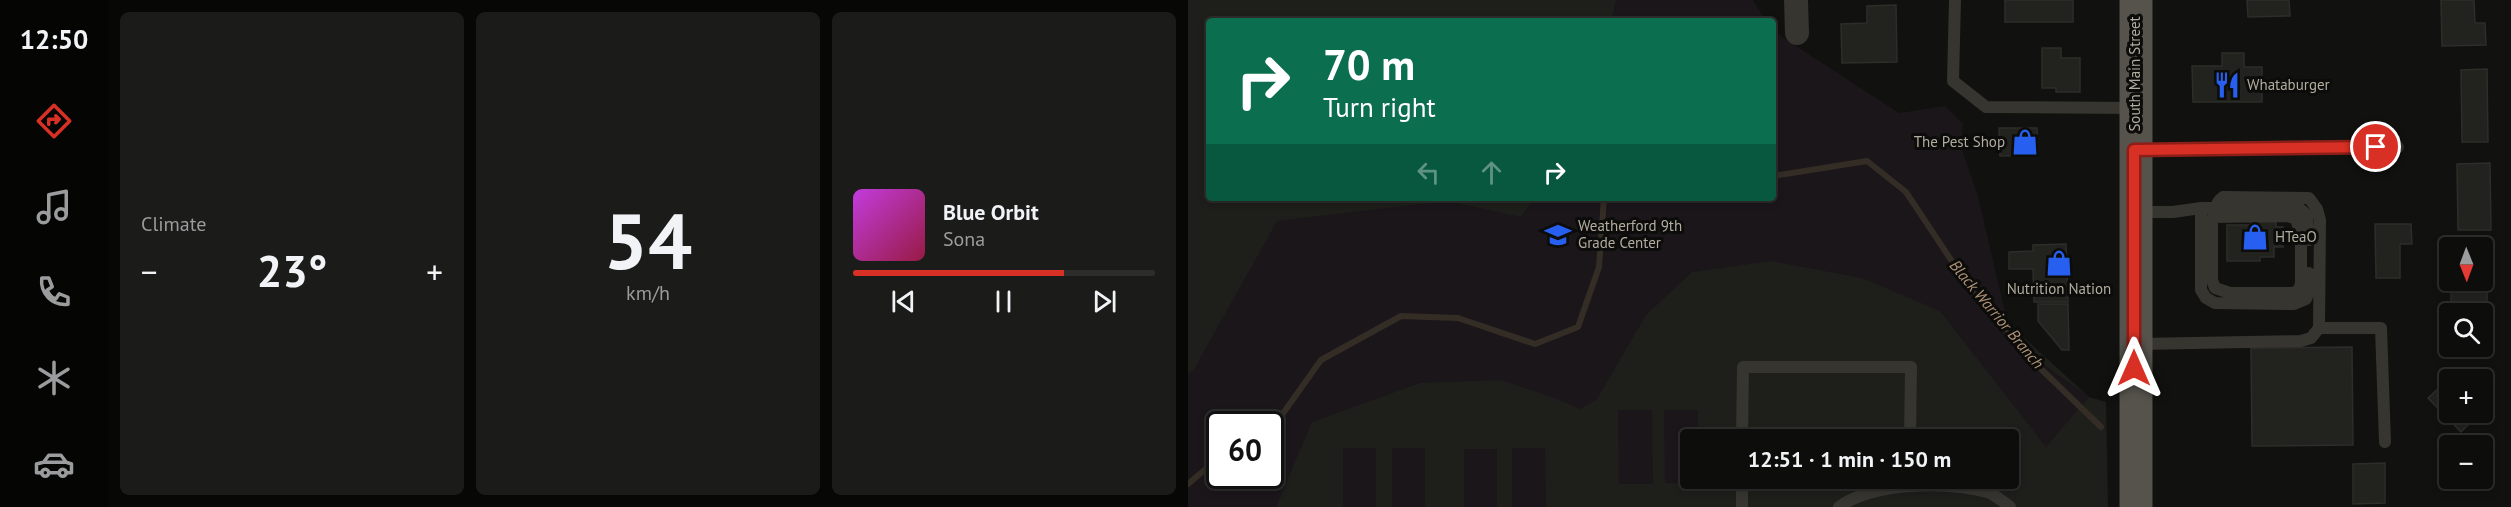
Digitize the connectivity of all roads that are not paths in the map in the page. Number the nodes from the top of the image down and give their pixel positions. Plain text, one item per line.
1 (1796, 0) edge
2 (1954, 0) edge
3 (2136, 0) edge
4 (1797, 33) dead end
5 (2136, 108) junction
6 (2398, 147) dead end
7 (2134, 150) junction
8 (2201, 208) junction
9 (2134, 212) junction
10 (2214, 212) junction
11 (2319, 328) junction
12 (2134, 345) junction
13 (1742, 429) edge
14 (1910, 429) edge
15 (2385, 442) dead end
16 (1742, 489) edge
17 (1886, 489) edge
18 (1964, 489) edge
19 (1742, 507) edge
20 (1839, 507) edge
21 (2010, 507) edge
22 (2136, 507) edge

1 - 4 street
2 - 5 lane
3 - 5 main road, South Main Street
5 - 7 main road, South Main Street
6 - 7 lane
7 - 9 main road, South Main Street
8 - 9 lane
8 - 10 lane
8 - 10 lane
9 - 12 main road, South Main Street
10 - 10 lane
10 - 11 lane
11 - 12 lane
11 - 15 lane
12 - 22 main road, South Main Street
13 - 14 lane
16 - 19 lane
17 - 20 lane
18 - 21 lane

